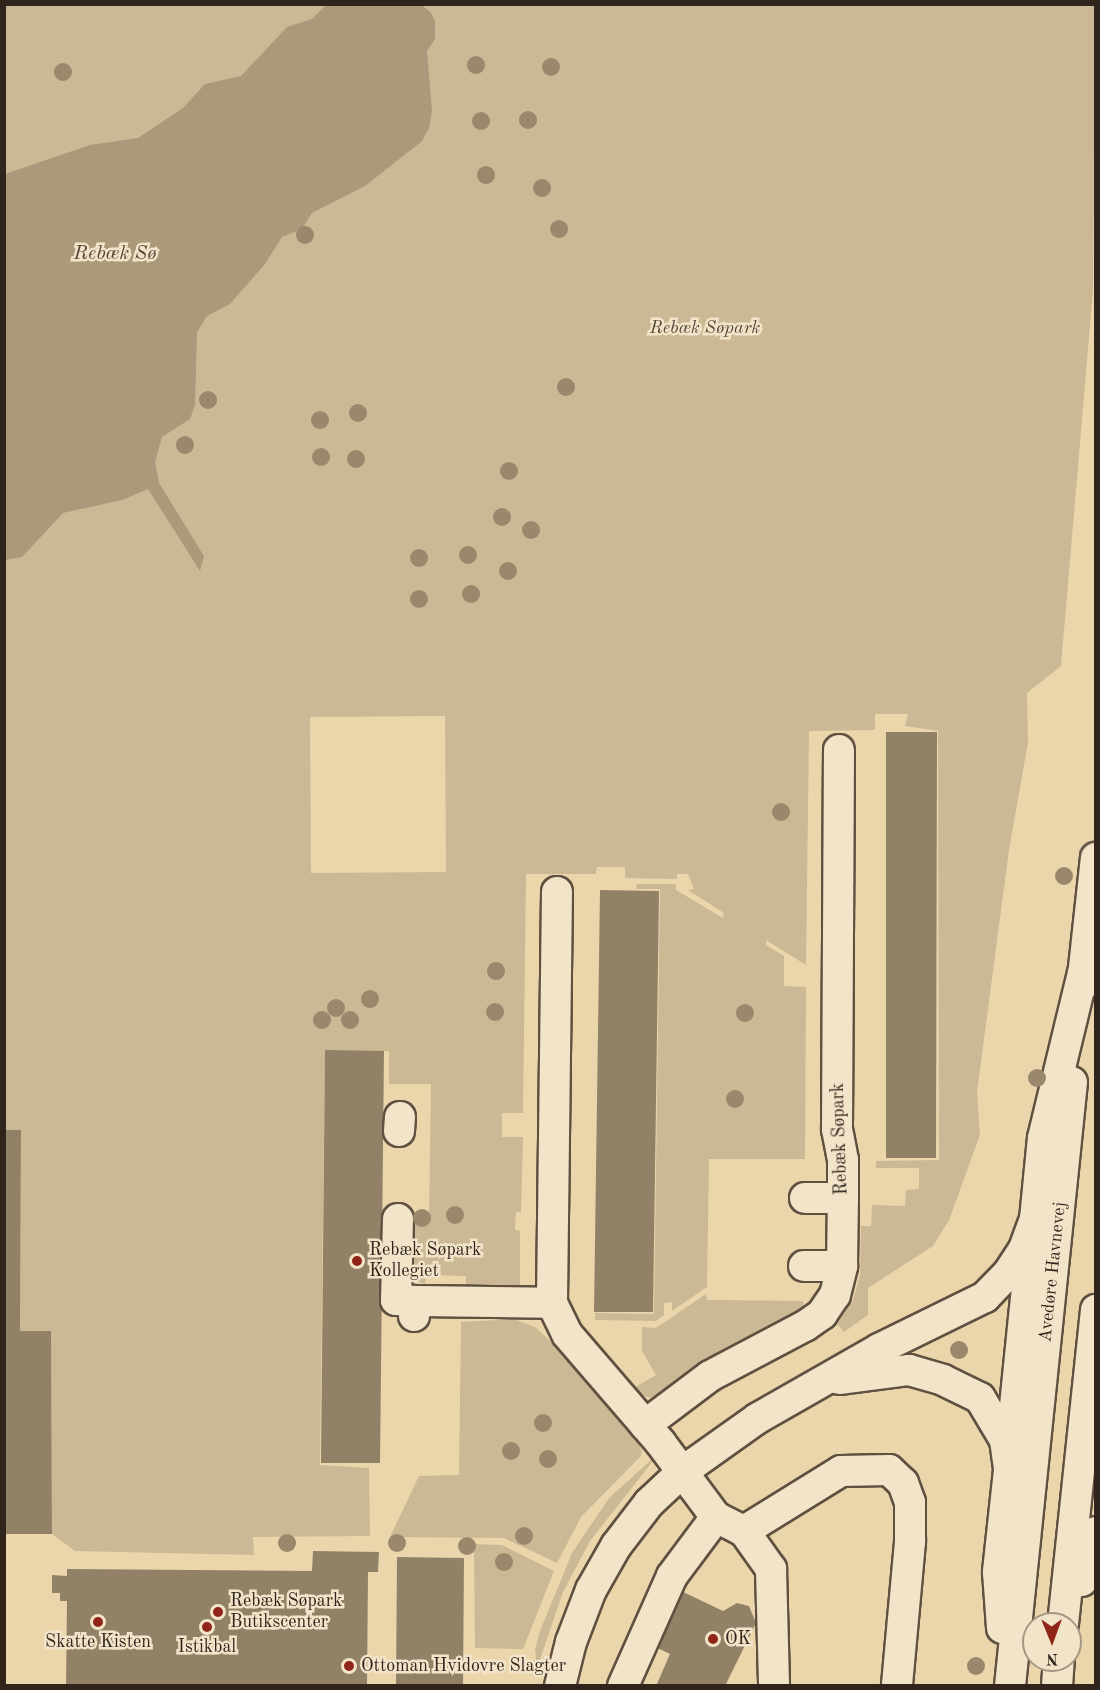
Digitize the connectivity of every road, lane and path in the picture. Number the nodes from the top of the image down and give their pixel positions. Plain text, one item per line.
1 (839, 750) dead end
2 (1095, 858) edge
3 (557, 892) dead end
4 (1084, 968) junction
5 (805, 1198) dead end
6 (843, 1198) junction
7 (398, 1219) dead end
8 (1035, 1219) junction
9 (804, 1266) dead end
10 (842, 1266) junction
11 (552, 1303) junction
12 (1095, 1310) edge
13 (825, 1381) junction
14 (645, 1425) junction
15 (1009, 1470) junction
16 (682, 1472) junction
17 (716, 1517) junction
18 (744, 1532) junction
19 (1095, 1532) edge
20 (1064, 1612) edge
21 (1072, 1612) edge
22 (560, 1686) edge
23 (623, 1686) edge
24 (774, 1686) edge
25 (897, 1686) edge
26 (1005, 1686) edge
27 (1010, 1686) edge

1 - 6 street, Rebæk Søpark
2 - 4 street, Avedøre Havnevej
3 - 11 street
4 - 8 street
4 - 27 street, Avedøre Havnevej
5 - 6 street
6 - 10 street, Rebæk Søpark
7 - 11 street
8 - 13 street
8 - 15 street
9 - 10 street
10 - 14 street, Rebæk Søpark
11 - 14 street
12 - 20 street
13 - 15 street
13 - 16 street
14 - 16 street
15 - 26 street
16 - 17 street
16 - 22 street
17 - 18 street
17 - 23 street
18 - 24 street
18 - 25 street
19 - 21 street

